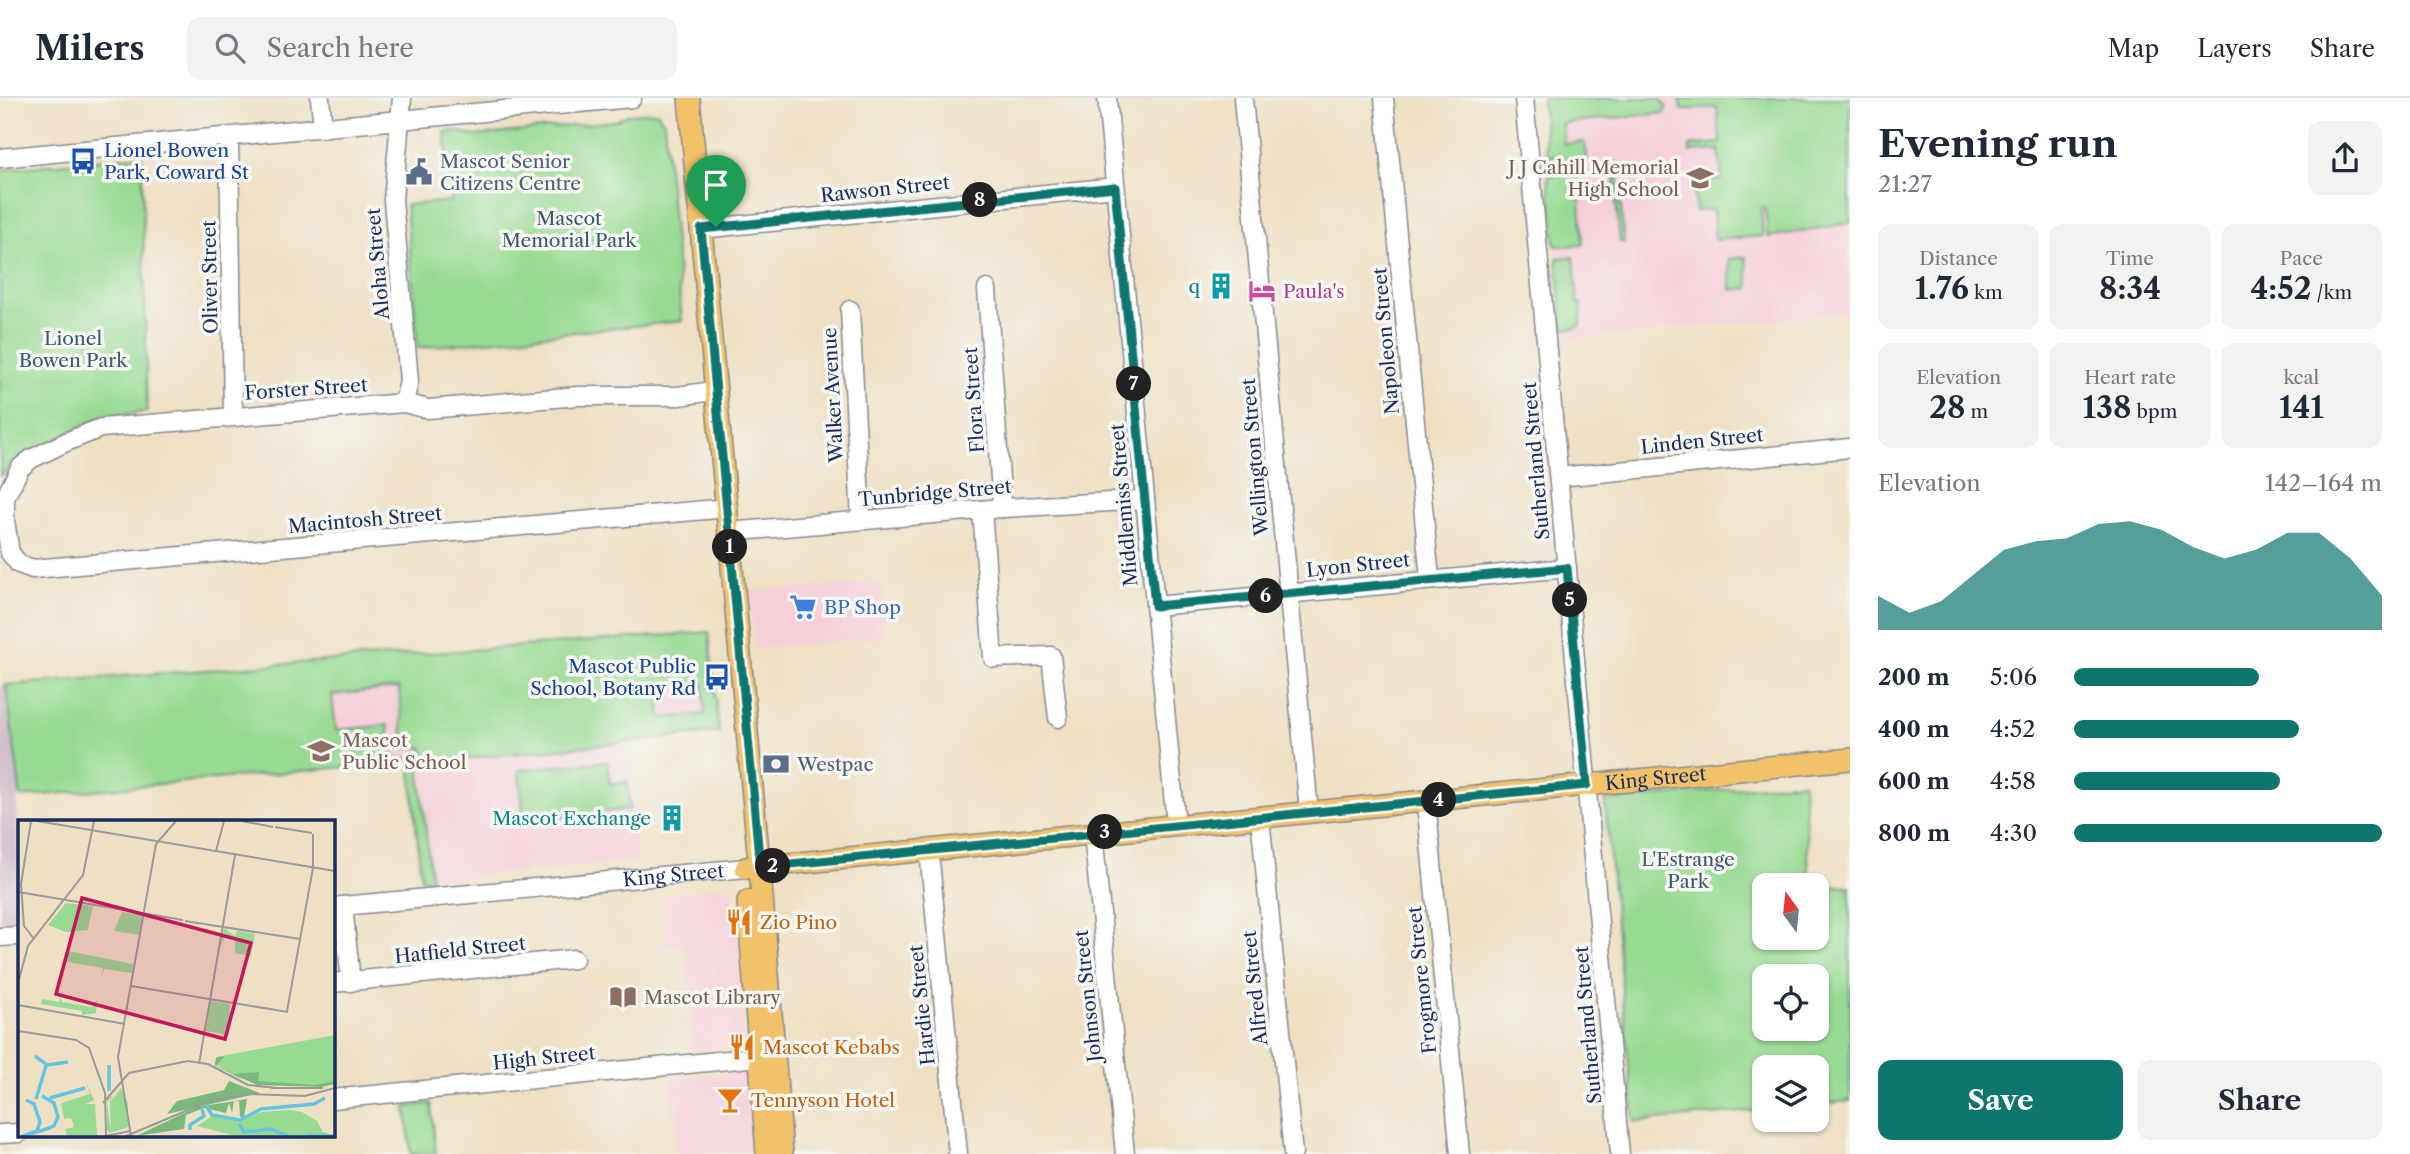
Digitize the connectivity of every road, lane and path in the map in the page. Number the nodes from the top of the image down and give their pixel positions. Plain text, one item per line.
1 (320, 98) edge
2 (402, 98) edge
3 (632, 98) edge
4 (677, 98) edge
5 (689, 98) edge
6 (1107, 98) edge
7 (1243, 98) edge
8 (1384, 98) edge
9 (1524, 98) edge
10 (542, 102) edge
11 (400, 121) junction
12 (323, 128) junction
13 (229, 137) junction
14 (0, 158) edge
15 (1115, 187) junction
16 (701, 229) junction
17 (986, 289) dead end
18 (850, 310) dead end
19 (706, 392) junction
20 (404, 403) junction
21 (233, 416) junction
22 (1850, 448) edge
23 (1559, 477) junction
24 (1145, 500) junction
25 (1002, 508) junction
26 (716, 509) junction
27 (982, 510) junction
28 (861, 520) junction
29 (729, 532) junction
30 (19, 564) joint
31 (1567, 568) junction
32 (1430, 579) junction
33 (1289, 594) junction
34 (1155, 606) junction
35 (1058, 718) dead end
36 (1850, 759) edge
37 (1587, 785) junction
38 (1426, 801) junction
39 (1309, 812) junction
40 (1260, 817) junction
41 (1176, 825) junction
42 (1093, 833) junction
43 (929, 851) junction
44 (752, 868) junction
45 (338, 907) edge
46 (18, 936) edge
47 (0, 937) edge
48 (574, 960) dead end
49 (342, 982) edge
50 (759, 1057) junction
51 (334, 1100) edge
52 (18, 1133) edge
53 (0, 1134) edge
54 (767, 1154) edge
55 (782, 1154) edge
56 (958, 1154) edge
57 (1125, 1154) edge
58 (1293, 1154) edge
59 (1460, 1154) edge
60 (1620, 1154) edge

1 - 12 street
2 - 11 street, Aloha Street
3 - 10 street
4 - 19 main road
5 - 16 main road
6 - 15 street, Middlemiss Street
7 - 33 street, Wellington Street
8 - 32 street, Napoleon Street
9 - 23 street, Sutherland Street
10 - 11 street
11 - 12 street
11 - 20 street, Aloha Street
12 - 13 street
13 - 14 street
13 - 21 street, Oliver Street
15 - 16 street, Rawson Street
15 - 24 street, Middlemiss Street
16 - 29 main road
17 - 25 street, Flora Street
18 - 28 street, Walker Avenue
19 - 20 street, Forster Street
19 - 26 main road
20 - 21 street, Forster Street
21 - 30 street, Forster Street
22 - 23 street, Linden Street
23 - 31 street, Sutherland Street
24 - 25 street, Tunbridge Street
24 - 34 street, Middlemiss Street
25 - 27 street, Tunbridge Street
26 - 30 street, Macintosh Street
26 - 44 main road
27 - 28 street, Tunbridge Street
27 - 35 street
28 - 29 street, Tunbridge Street
29 - 44 main road
31 - 32 street, Lyon Street
31 - 37 street, Sutherland Street
32 - 33 street, Lyon Street
33 - 34 street, Lyon Street
33 - 39 street, Wellington Street
34 - 41 street, Middlemiss Street
36 - 37 main road, King Street
37 - 38 main road, King Street
37 - 60 street, Sutherland Street
38 - 39 main road, King Street
38 - 59 street, Frogmore Street
39 - 40 main road, King Street
40 - 41 main road, King Street
40 - 58 street, Alfred Street
41 - 42 main road, King Street
42 - 43 main road, King Street
42 - 57 street, Johnson Street
43 - 44 main road, King Street
43 - 56 street, Hardie Street
44 - 45 street, King Street
44 - 50 main road
44 - 55 main road
45 - 49 street, Hatfield Street
46 - 47 street
48 - 49 street, Hatfield Street
50 - 51 street, High Street
50 - 54 main road
52 - 53 street

